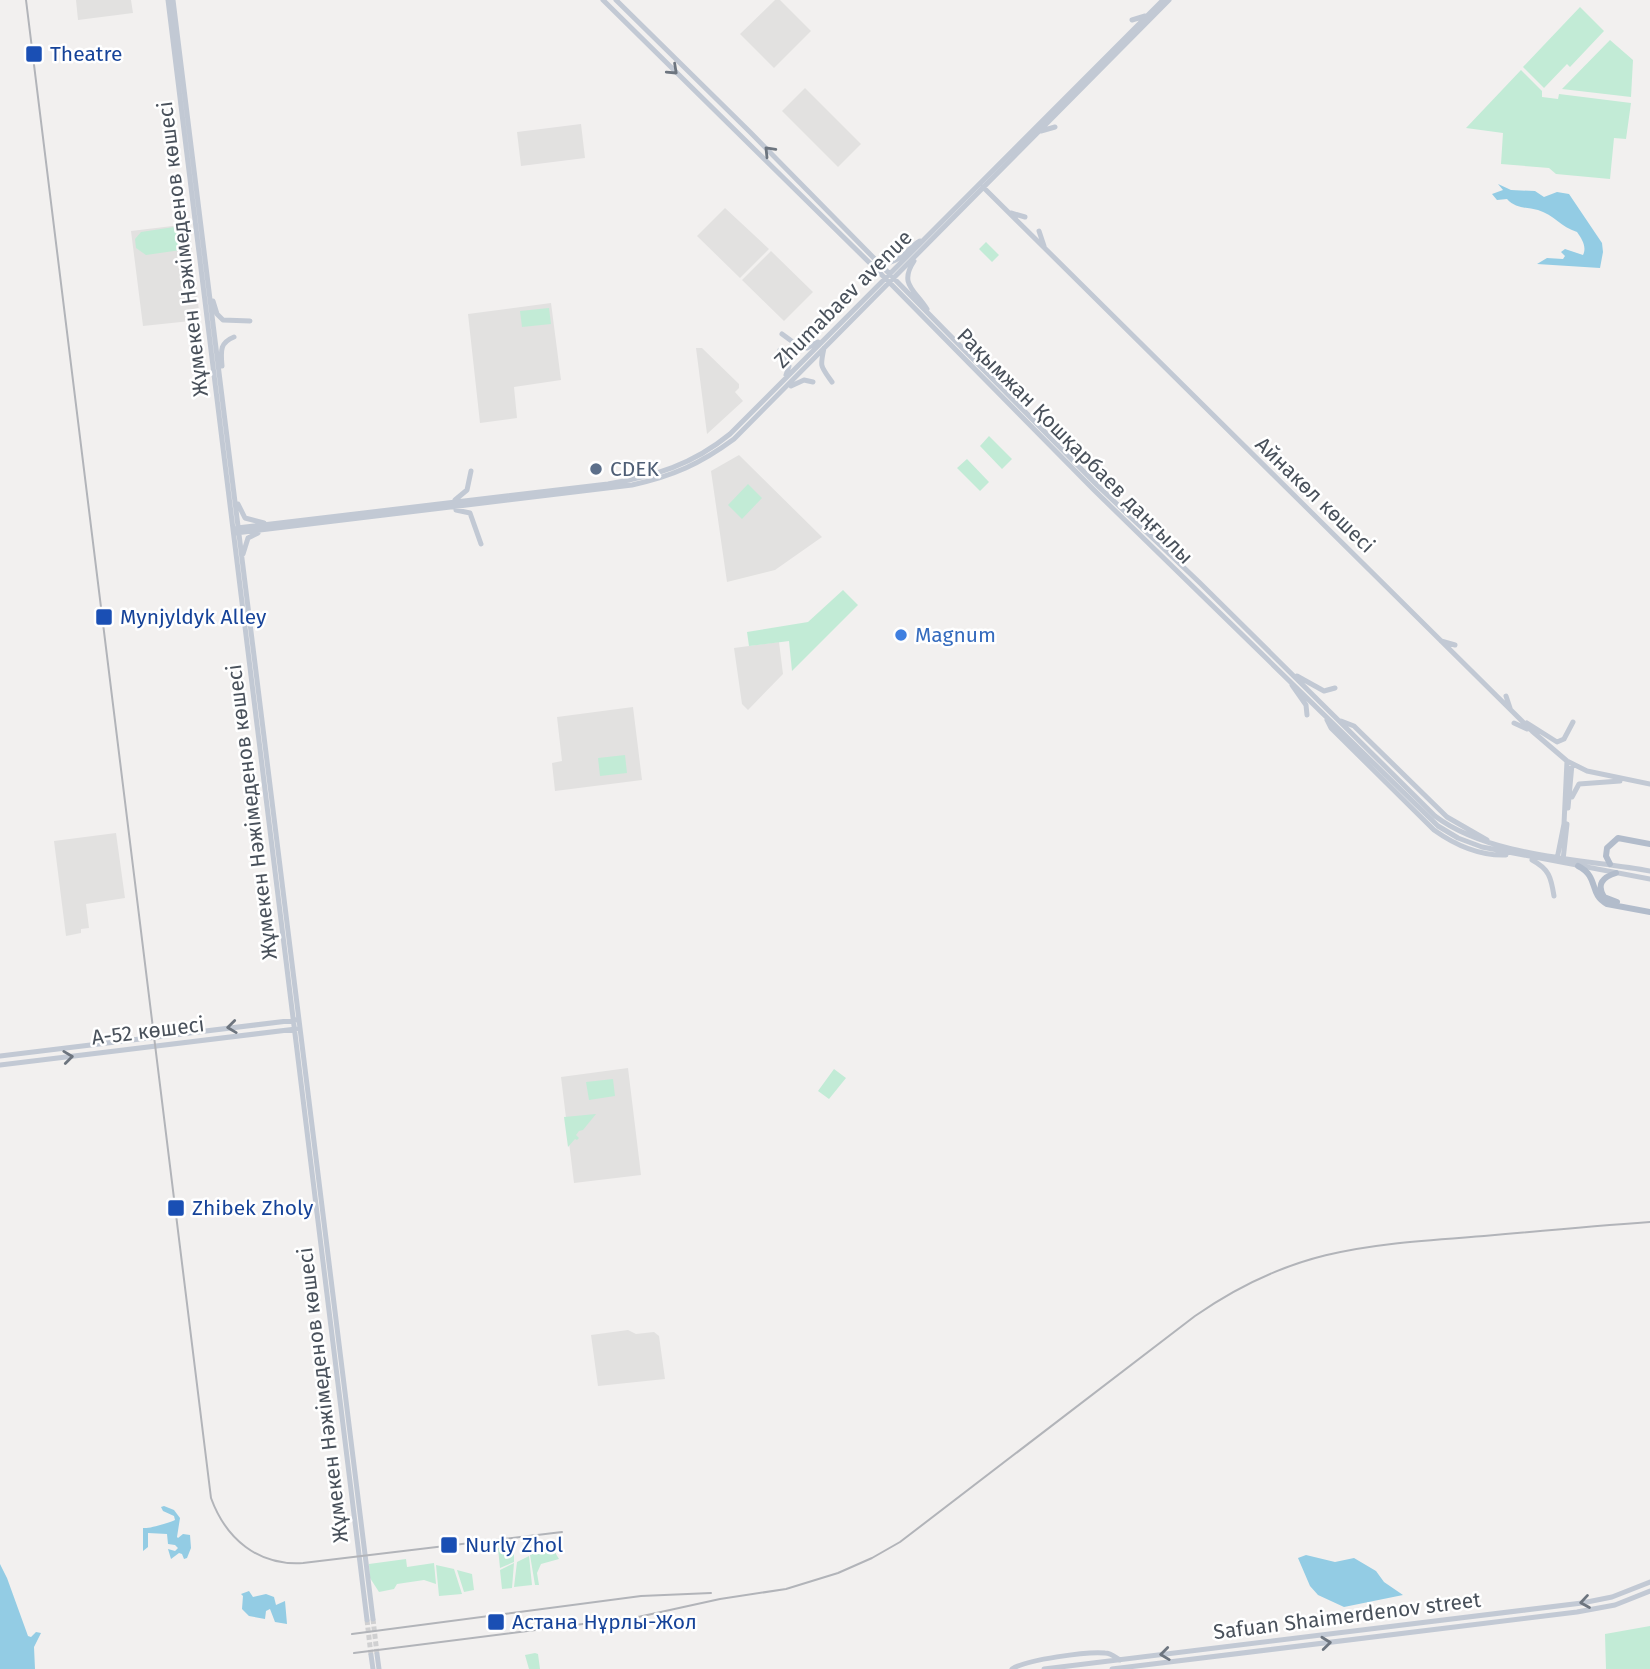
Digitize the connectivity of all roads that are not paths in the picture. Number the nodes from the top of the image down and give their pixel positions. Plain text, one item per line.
1 (171, 0) edge
2 (603, 0) edge
3 (616, 0) edge
4 (1163, 0) edge
5 (1169, 0) edge
6 (1148, 15) junction
7 (1132, 20) dead end
8 (1055, 127) dead end
9 (1038, 132) junction
10 (983, 187) junction
11 (1009, 212) junction
12 (1025, 217) dead end
13 (1039, 231) dead end
14 (926, 239) junction
15 (1045, 249) junction
16 (920, 251) junction
17 (877, 261) junction
18 (891, 275) junction
19 (209, 289) junction
20 (932, 318) junction
21 (250, 321) dead end
22 (837, 327) junction
23 (782, 334) dead end
24 (234, 337) dead end
25 (824, 348) junction
26 (780, 350) dead end
27 (220, 380) junction
28 (813, 382) dead end
29 (832, 382) dead end
30 (776, 388) junction
31 (785, 388) junction
32 (471, 471) dead end
33 (235, 499) junction
34 (452, 501) junction
35 (480, 501) junction
36 (439, 509) junction
37 (265, 527) junction
38 (236, 530) junction
39 (481, 544) dead end
40 (242, 557) junction
41 (1440, 640) junction
42 (1455, 645) dead end
43 (1291, 677) junction
44 (1335, 688) dead end
45 (1506, 696) dead end
46 (1511, 711) junction
47 (1307, 715) dead end
48 (1517, 722) junction
49 (1573, 722) dead end
50 (1570, 763) junction
51 (1627, 780) junction
52 (1650, 784) edge
53 (1567, 817) junction
54 (1650, 844) edge
55 (1526, 857) junction
56 (1560, 860) junction
57 (1610, 864) junction
58 (1578, 866) junction
59 (1650, 871) edge
60 (1616, 873) junction
61 (1650, 879) edge
62 (1554, 895) dead end
63 (1650, 910) edge
64 (296, 1020) junction
65 (298, 1029) junction
66 (0, 1056) edge
67 (0, 1065) edge
68 (1650, 1582) edge
69 (1650, 1591) edge
70 (370, 1619) tunnel mouth
71 (1120, 1660) junction
72 (1144, 1667) edge
73 (373, 1669) edge
74 (379, 1669) edge
75 (1012, 1669) edge
76 (1044, 1669) edge
77 (1112, 1669) edge

1 - 19 main road, Жұмекен Нәжімеденов көшесі
1 - 38 main road, Жұмекен Нәжімеденов көшесі
2 -> 18 main road, Рақымжан Қошқарбаев даңғылы
17 -> 3 main road, Рақымжан Қошқарбаев даңғылы
4 - 6 main road, Zhumabaev avenue
5 - 9 main road, Zhumabaev avenue
6 - 7 main road
6 - 14 main road, Zhumabaev avenue
8 - 9 main road
9 - 10 main road, Zhumabaev avenue
10 - 11 main road, Айнакөл көшесі
10 - 16 main road, Zhumabaev avenue
11 - 12 main road
11 - 15 main road, Айнакөл көшесі
13 - 15 main road
14 - 17 main road
14 - 18 main road, Zhumabaev avenue
15 - 41 main road, Айнакөл көшесі
16 - 18 main road, Zhumabaev avenue
16 - 20 main road
17 - 18 main road, Рақымжан Қошқарбаев даңғылы
18 - 20 main road, Рақымжан Қошқарбаев даңғылы
18 - 22 main road, Zhumabaev avenue
18 - 25 main road, Zhumabaev avenue
18 - 43 main road, Рақымжан Қошқарбаев даңғылы
19 - 21 main road
19 - 27 main road, Жұмекен Нәжімеденов көшесі
20 - 43 main road, Рақымжан Қошқарбаев даңғылы
22 - 23 main road
22 - 30 main road, Zhumabaev avenue
24 - 27 main road
25 - 29 main road
25 - 31 main road, Zhumabaev avenue
26 - 30 main road
27 - 33 main road, Жұмекен Нәжімеденов көшесі
28 - 31 main road
30 - 35 main road, Zhumabaev avenue
31 - 35 main road, Zhumabaev avenue
32 - 34 main road
33 - 37 main road
33 - 38 main road, Жұмекен Нәжімеденов көшесі
34 - 35 main road
34 - 37 main road
35 - 36 main road
36 - 37 main road
36 - 39 main road
37 - 38 main road
37 - 40 main road
38 - 40 main road, Жұмекен Нәжімеденов көшесі
38 - 64 main road, Жұмекен Нәжімеденов көшесі
40 - 64 main road, Жұмекен Нәжімеденов көшесі
41 - 42 main road
41 - 46 main road, Айнакөл көшесі
43 - 44 main road
43 - 47 main road
43 - 55 main road, Рақымжан Қошқарбаев даңғылы
43 - 56 main road, Рақымжан Қошқарбаев даңғылы
45 - 46 main road
46 - 48 main road, Айнакөл көшесі
48 - 49 main road
48 - 50 main road, Айнакөл көшесі
50 - 51 main road, Айнакөл көшесі
50 - 53 main road
50 - 56 main road
51 - 52 main road, Айнакөл көшесі
51 - 53 main road
53 - 56 main road
54 - 57 main road
55 - 56 main road, Рақымжан Қошқарбаев даңғылы
55 - 62 main road
56 - 57 main road, Рақымжан Қошқарбаев даңғылы
56 - 58 main road, Рақымжан Қошқарбаев даңғылы
57 - 59 main road, Рақымжан Қошқарбаев даңғылы
58 - 60 main road, Рақымжан Қошқарбаев даңғылы
58 - 63 main road
60 - 61 main road, Рақымжан Қошқарбаев даңғылы
60 - 63 main road
64 - 65 main road, Жұмекен Нәжімеденов көшесі
64 -> 66 main road, А-52 көшесі
67 -> 65 main road, А-52 көшесі
65 - 70 main road, Жұмекен Нәжімеденов көшесі
68 -> 71 main road, Safuan Shaimerdenov street
72 -> 69 main road, Safuan Shaimerdenov street
71 - 75 main road
71 - 76 main road, Safuan Shaimerdenov street
72 - 77 main road, Safuan Shaimerdenov street
73 - 74 main road

